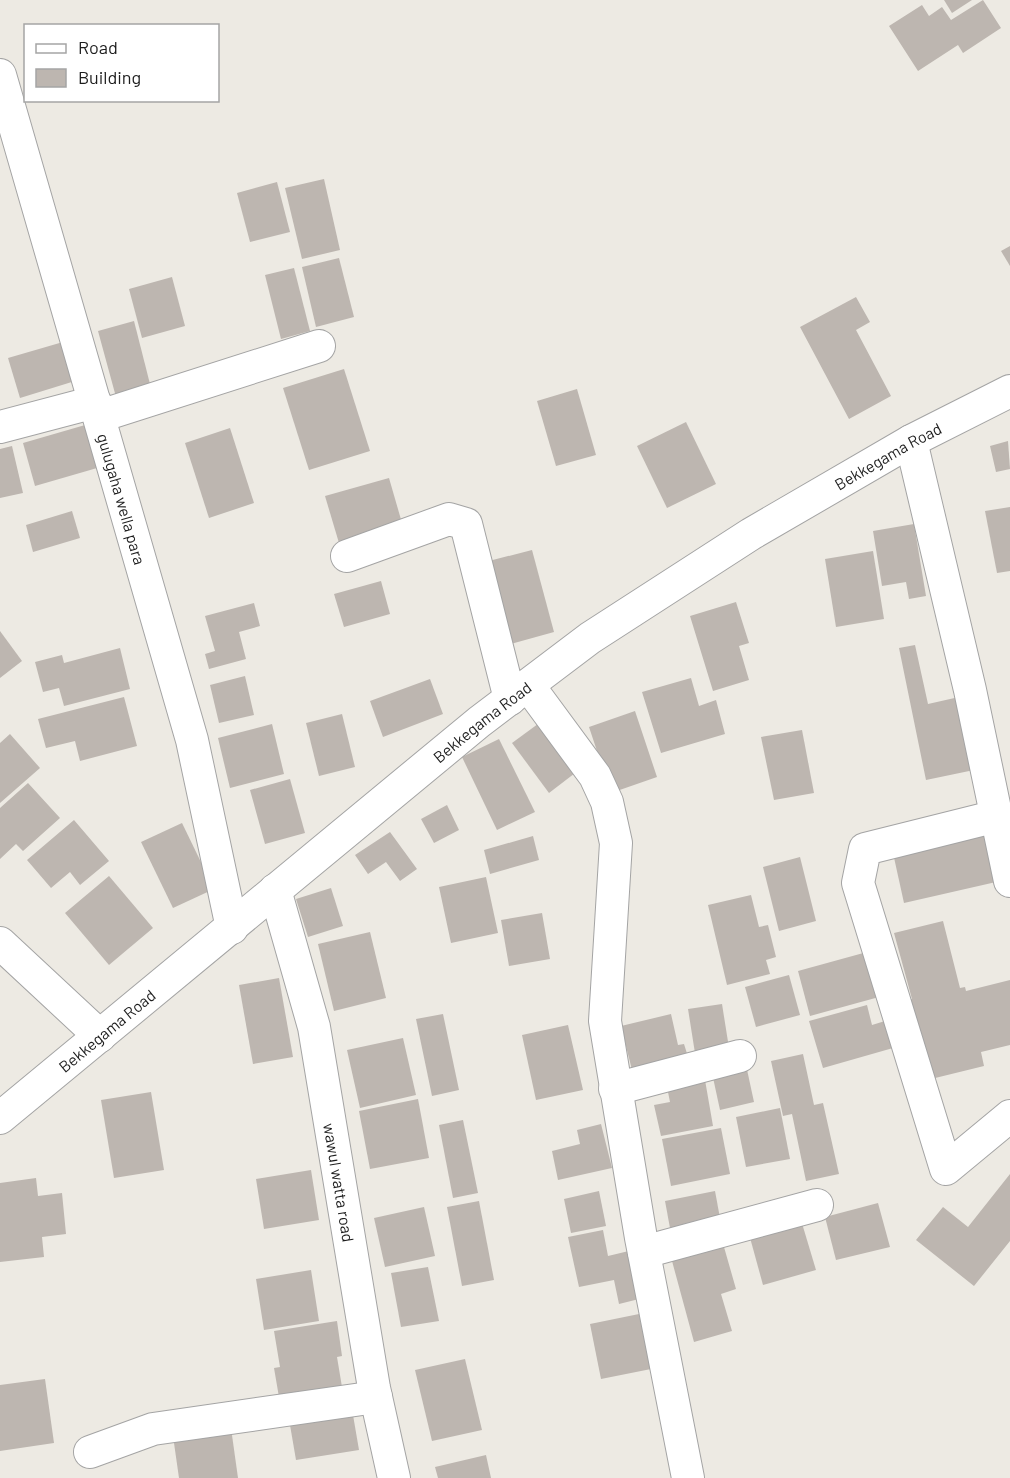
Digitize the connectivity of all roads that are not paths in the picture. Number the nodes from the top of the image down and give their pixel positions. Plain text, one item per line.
1 (0, 75) edge
2 (319, 346) dead end
3 (1010, 391) edge
4 (97, 409) junction
5 (0, 427) edge
6 (911, 441) junction
7 (347, 556) dead end
8 (519, 692) junction
9 (997, 816) junction
10 (1010, 881) edge
11 (275, 890) junction
12 (231, 928) junction
13 (0, 943) edge
14 (100, 1036) junction
15 (740, 1056) dead end
16 (615, 1089) junction
17 (1010, 1116) edge
18 (0, 1118) edge
19 (817, 1205) dead end
20 (644, 1252) junction
21 (376, 1396) junction
22 (90, 1452) dead end
23 (394, 1478) edge
24 (688, 1478) edge

1 - 4 street, gulugaha wella para
2 - 4 street
3 - 6 street, Bekkegama Road
4 - 5 street
4 - 12 street, gulugaha wella para
6 - 8 street, Bekkegama Road
6 - 9 street
7 - 8 street
8 - 11 street, Bekkegama Road
8 - 16 street
9 - 10 street
9 - 17 street
11 - 12 street, Bekkegama Road
11 - 21 street, wawul watta road
12 - 14 street, Bekkegama Road
13 - 14 street
14 - 18 street, Bekkegama Road
15 - 16 street
16 - 20 street
19 - 20 street
20 - 24 street
21 - 22 street
21 - 23 street, wawul watta road

